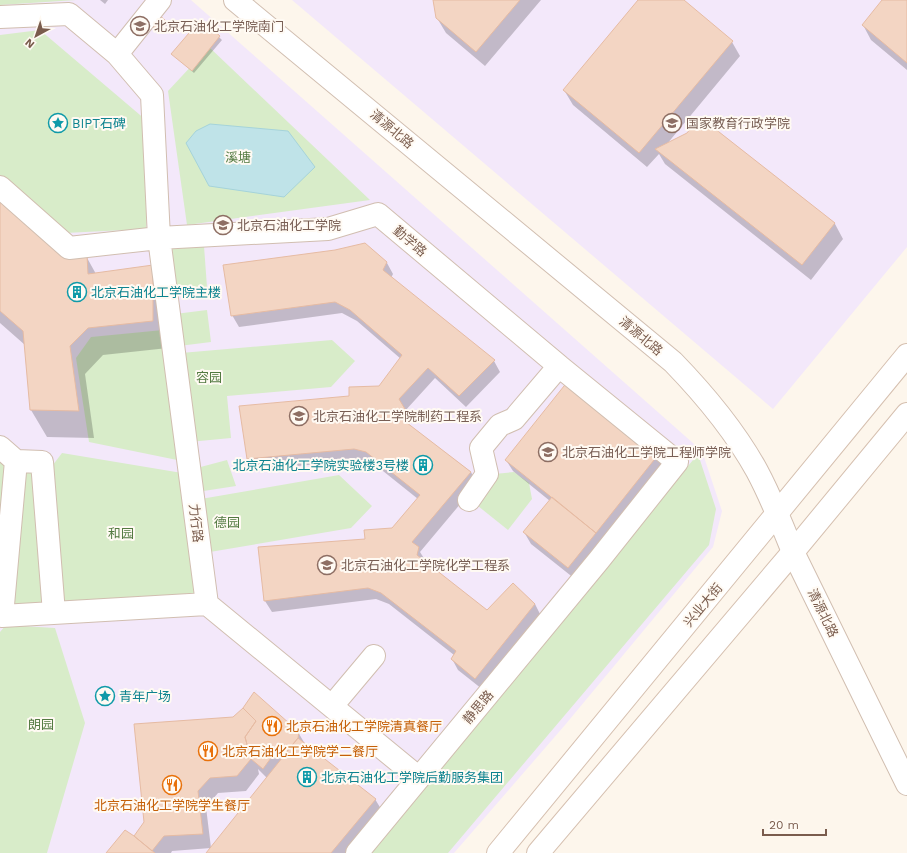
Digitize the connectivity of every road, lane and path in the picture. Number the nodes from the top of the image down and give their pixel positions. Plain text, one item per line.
1 (160, 0) edge
2 (236, 0) edge
3 (0, 17) edge
4 (117, 54) junction
5 (0, 187) edge
6 (159, 238) junction
7 (907, 355) edge
8 (559, 366) junction
9 (907, 414) edge
10 (8, 454) edge
11 (470, 500) dead end
12 (778, 514) junction
13 (793, 552) junction
14 (207, 604) junction
15 (54, 613) junction
16 (1, 617) edge
17 (374, 656) dead end
18 (332, 706) junction
19 (419, 778) junction
20 (907, 784) edge
21 (356, 853) edge
22 (498, 853) edge
23 (538, 853) edge

1 - 4 street
2 - 12 street, 清源北路
3 - 4 street, 力行路
4 - 6 street, 力行路
5 - 6 street
6 - 8 street, 勤学路
6 - 14 street, 力行路
7 - 12 street, 兴业大街
8 - 11 street
8 - 19 street, 静思路
9 - 13 street
10 - 15 street
10 - 16 street
12 - 13 street, 清源北路
12 - 22 street, 兴业大街
13 - 20 street, 清源北路
13 - 23 street
14 - 15 street
14 - 18 street
15 - 16 street
17 - 18 street
18 - 19 street
19 - 21 street, 静思路

